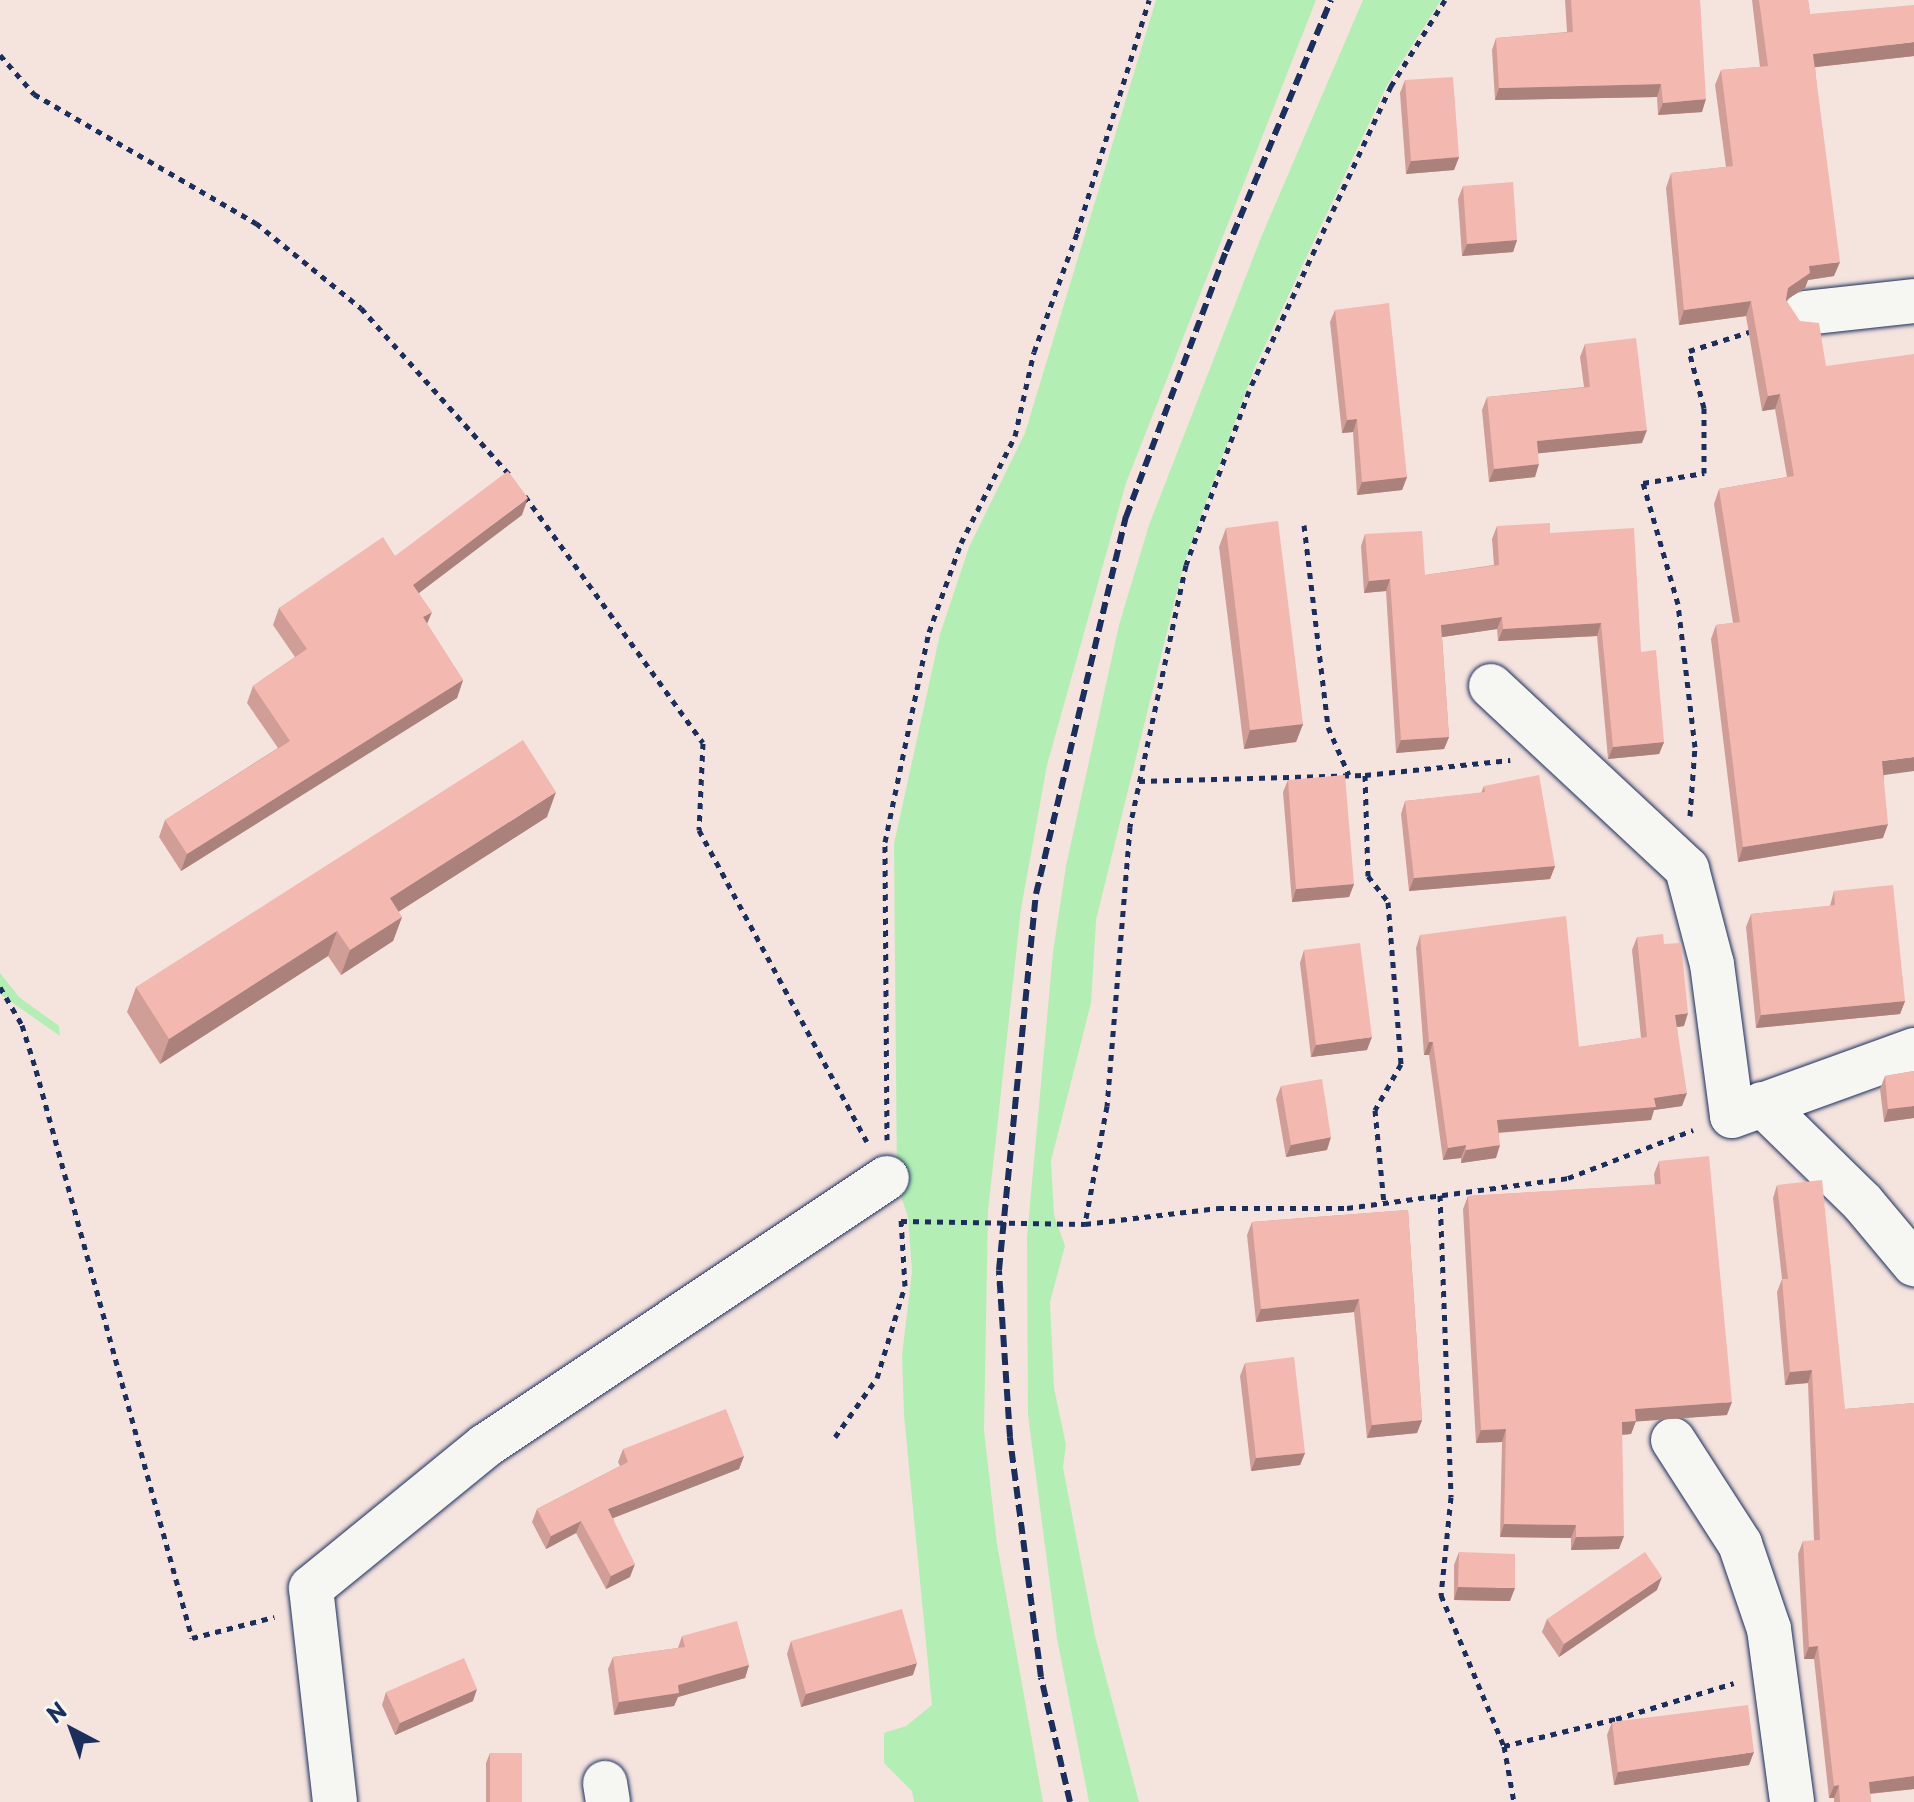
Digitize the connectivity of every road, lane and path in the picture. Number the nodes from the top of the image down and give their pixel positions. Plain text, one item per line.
1 (1149, 0) edge
2 (1445, 0) edge
3 (0, 55) edge
4 (1914, 301) edge
5 (1805, 313) joint
6 (513, 480) edge
7 (522, 493) edge
8 (1304, 525) dead end
9 (1491, 686) dead end
10 (1567, 755) junction
11 (1349, 775) junction
12 (1365, 775) junction
13 (1139, 781) junction
14 (1687, 869) junction
15 (0, 987) edge
16 (1914, 1050) edge
17 (1747, 1110) junction
18 (887, 1178) junction
19 (1440, 1195) junction
20 (1384, 1203) junction
21 (901, 1221) junction
22 (1085, 1224) junction
23 (1914, 1264) edge
24 (835, 1437) dead end
25 (1673, 1440) dead end
26 (313, 1607) junction
27 (1775, 1674) junction
28 (1504, 1746) junction
29 (335, 1802) edge
30 (1514, 1802) edge
31 (1792, 1802) edge

1 - 18 path
2 - 13 path
3 - 6 path
4 - 5 street
5 - 14 path
7 - 18 path
8 - 11 path
9 - 10 street
10 - 12 path
10 - 14 street
11 - 12 path
11 - 13 path
12 - 20 path
13 - 22 path
14 - 17 street
15 - 26 path
16 - 17 street
17 - 19 path
17 - 23 street
18 - 21 path
18 - 26 street
19 - 20 path
19 - 28 path
20 - 22 path
21 - 22 path, bridge
21 - 24 path
25 - 27 street
26 - 29 street
27 - 28 path
27 - 31 street
28 - 30 path

